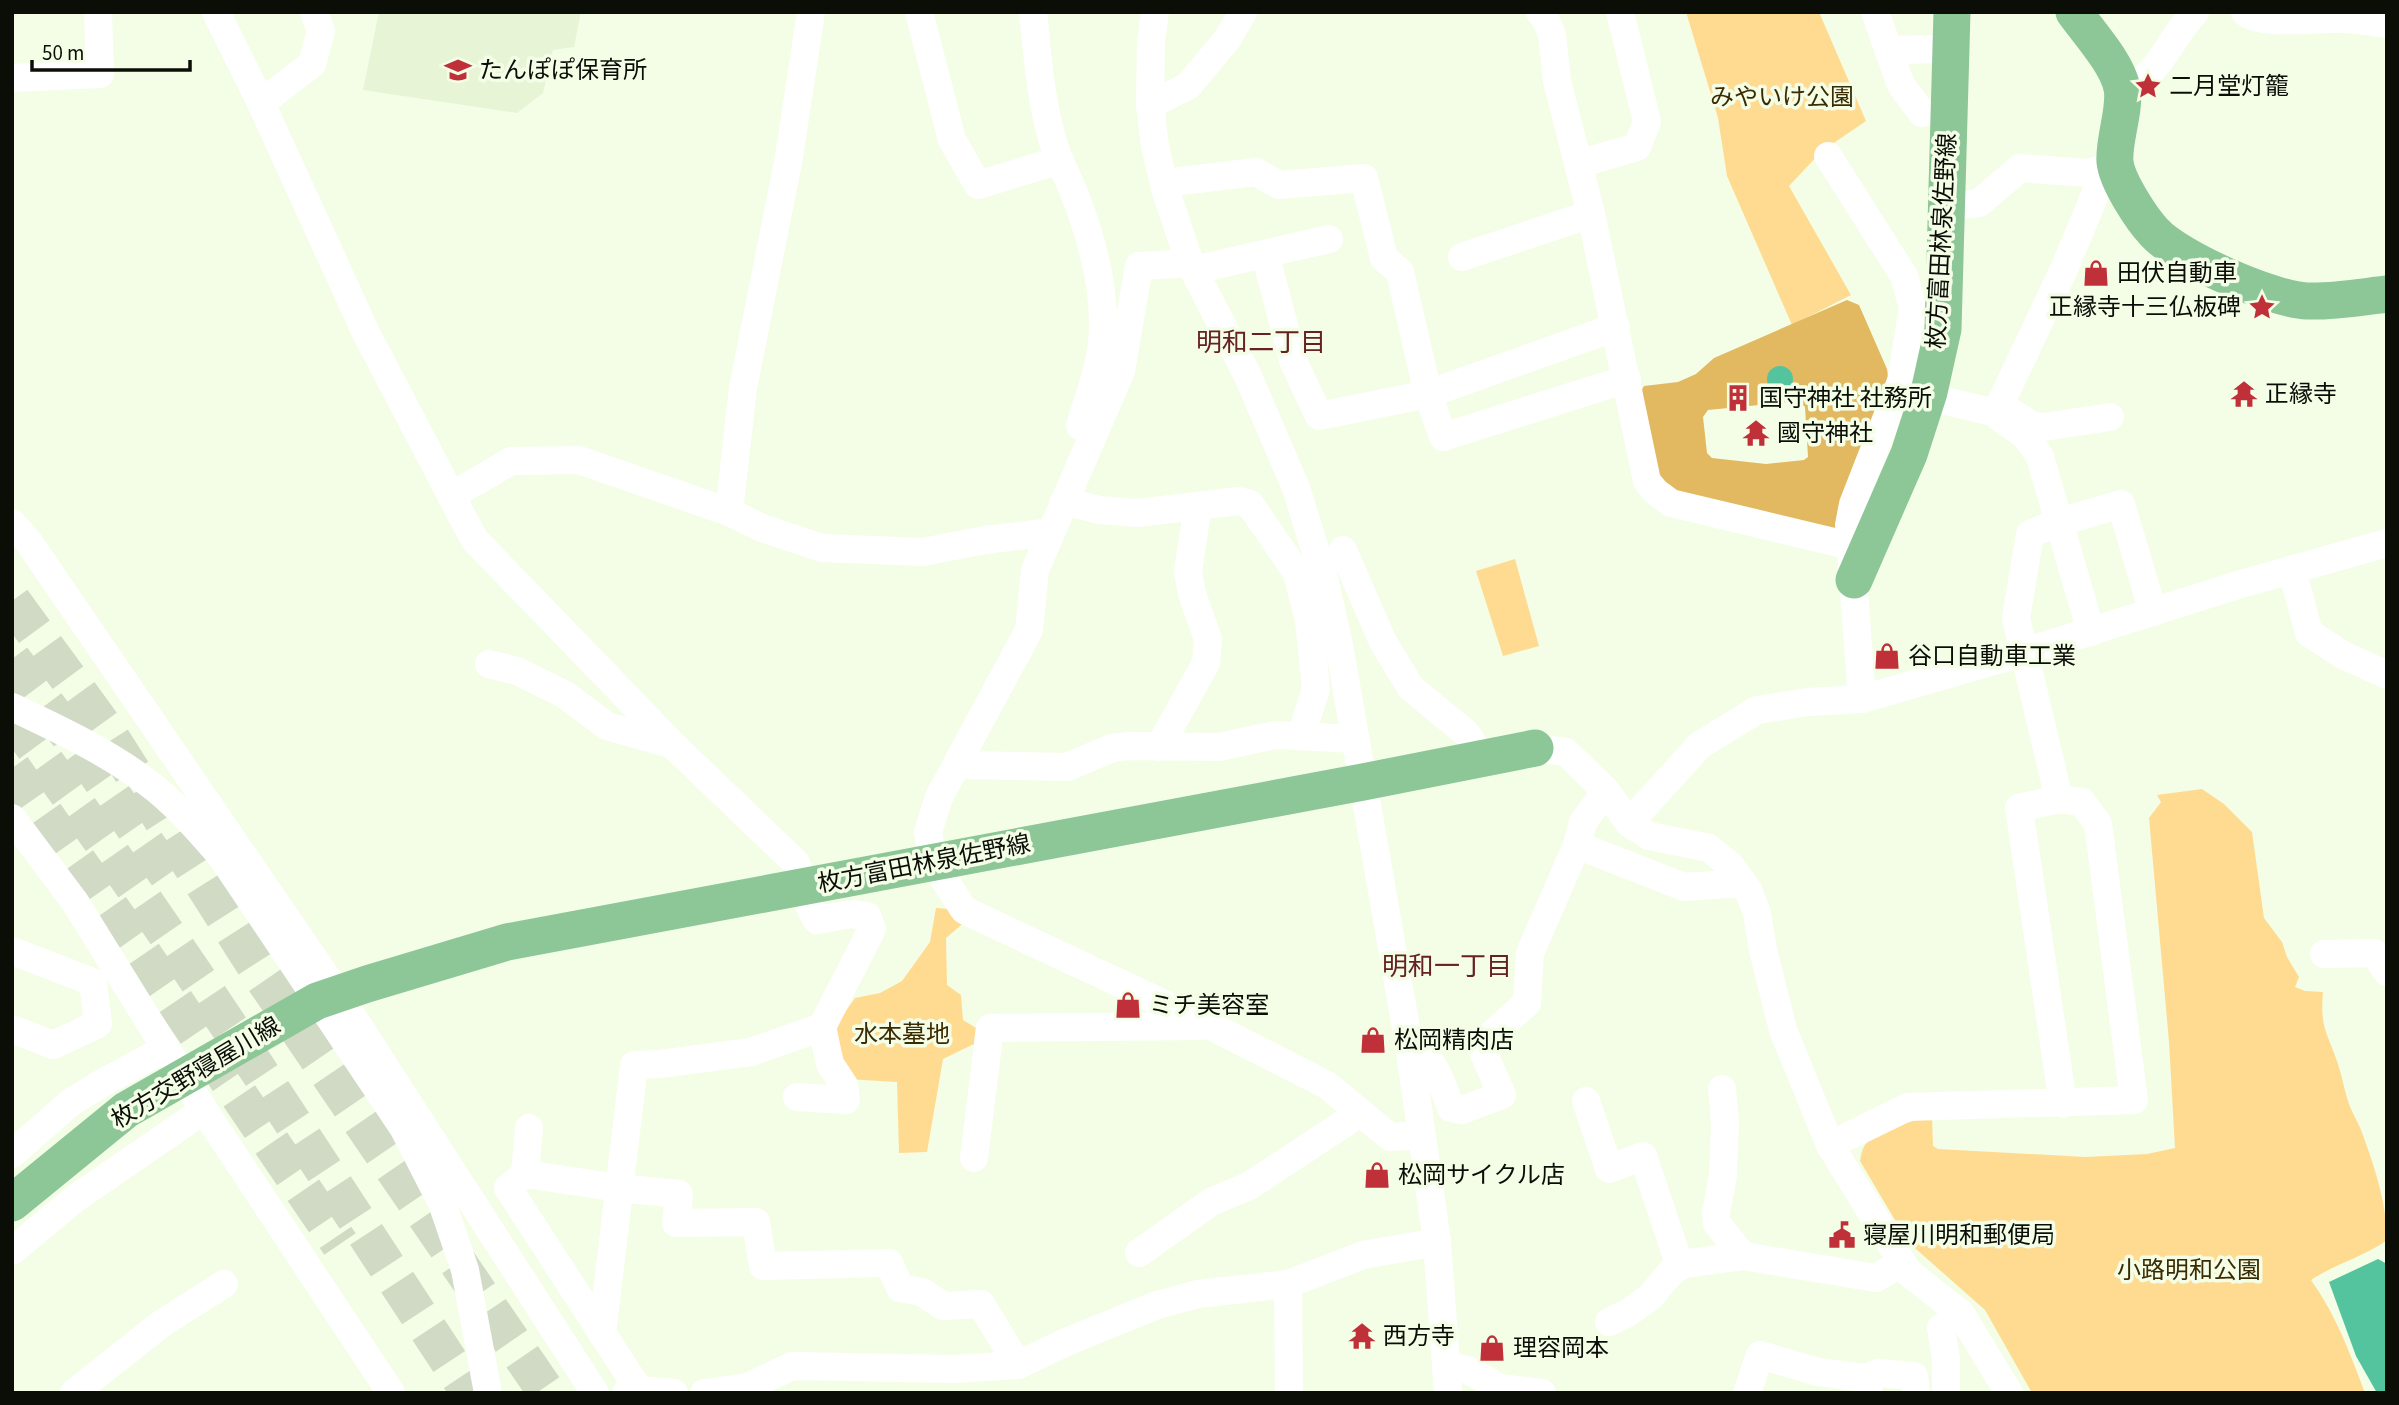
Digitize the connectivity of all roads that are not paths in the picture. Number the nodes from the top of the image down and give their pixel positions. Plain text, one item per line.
1 (98, 12) edge
2 (216, 12) edge
3 (314, 12) edge
4 (811, 12) edge
5 (919, 12) edge
6 (1033, 12) edge
7 (1155, 12) edge
8 (1243, 12) edge
9 (1540, 12) edge
10 (1620, 12) edge
11 (1875, 12) edge
12 (1952, 12) edge
13 (2074, 12) edge
14 (2195, 12) edge
15 (2245, 12) edge
16 (2387, 24) edge
17 (1888, 50) junction
18 (1951, 50) junction
19 (12, 78) edge
20 (2123, 89) junction
21 (261, 103) junction
22 (1150, 105) junction
23 (1922, 113) dead end
24 (1828, 156) dead end
25 (1060, 160) junction
26 (1578, 164) junction
27 (2111, 165) junction
28 (1164, 183) junction
29 (1947, 207) junction
30 (1591, 214) junction
31 (1329, 239) dead end
32 (1265, 254) junction
33 (1461, 257) dead end
34 (1192, 266) junction
35 (2387, 294) edge
36 (1616, 327) junction
37 (1627, 379) junction
38 (1428, 394) junction
39 (1946, 401) dead end
40 (1998, 409) junction
41 (2110, 417) dead end
42 (451, 496) junction
43 (1065, 497) junction
44 (1198, 506) junction
45 (729, 512) junction
46 (2060, 522) junction
47 (12, 523) edge
48 (1051, 532) junction
49 (2387, 543) edge
50 (1343, 550) dead end
51 (1852, 563) junction
52 (2292, 570) junction
53 (2153, 612) junction
54 (2091, 632) junction
55 (2025, 652) junction
56 (489, 664) dead end
57 (2387, 675) edge
58 (1862, 699) junction
59 (12, 707) edge
60 (1301, 736) junction
61 (1355, 739) junction
62 (673, 745) junction
63 (1159, 747) junction
64 (1535, 748) joint
65 (1482, 758) junction
66 (958, 765) junction
67 (1363, 782) junction
68 (1606, 791) junction
69 (2059, 799) junction
70 (12, 818) edge
71 (1629, 823) junction
72 (1577, 845) junction
73 (933, 862) junction
74 (1743, 883) junction
75 (805, 887) junction
76 (12, 951) edge
77 (2324, 954) dead end
78 (2387, 972) edge
79 (327, 998) junction
80 (1211, 1026) junction
81 (822, 1027) junction
82 (12, 1029) edge
83 (1409, 1045) junction
84 (165, 1049) junction
85 (1722, 1089) dead end
86 (797, 1097) dead end
87 (1586, 1101) dead end
88 (2063, 1104) junction
89 (204, 1110) junction
90 (1360, 1114) junction
91 (529, 1128) dead end
92 (1421, 1135) junction
93 (1830, 1145) junction
94 (12, 1154) edge
95 (974, 1158) dead end
96 (525, 1174) junction
97 (619, 1188) junction
98 (12, 1203) edge
99 (1437, 1242) junction
100 (12, 1251) edge
101 (1139, 1253) dead end
102 (1743, 1256) junction
103 (1902, 1263) junction
104 (1680, 1266) junction
105 (224, 1284) dead end
106 (1288, 1284) junction
107 (1961, 1314) junction
108 (1609, 1322) dead end
109 (602, 1334) junction
110 (1018, 1365) junction
111 (1447, 1379) edge
112 (1868, 1385) edge
113 (633, 1391) edge
114 (74, 1393) edge
115 (391, 1393) edge
116 (488, 1393) edge
117 (596, 1393) edge
118 (674, 1393) edge
119 (704, 1393) edge
120 (1289, 1393) edge
121 (1542, 1393) edge
122 (1747, 1393) edge
123 (1916, 1393) edge
124 (1945, 1393) edge
125 (2009, 1393) edge

1 - 19 street
2 - 21 street
3 - 21 street
4 - 45 street
5 - 25 street
6 - 25 street
7 - 22 street
8 - 22 street
9 - 26 street
10 - 26 street
11 - 17 street
12 - 18 main road, 枚方富田林泉佐野線
13 - 20 main road
14 - 20 street
15 - 16 street
17 - 18 street
17 - 23 street
18 - 29 main road, 枚方富田林泉佐野線
20 - 27 main road
21 - 42 street
22 - 28 street
24 - 51 street
25 - 43 street
26 - 30 street
27 - 29 street
27 - 35 main road
27 - 40 street
28 - 34 street
28 - 38 street
29 - 51 main road, 枚方富田林泉佐野線
30 - 33 street
30 - 36 street
31 - 32 street
32 - 34 street
32 - 38 street
34 - 43 street
34 - 61 street
36 - 37 street
36 - 38 street
37 - 38 street
37 - 51 street
39 - 40 street
40 - 41 street
40 - 46 street
42 - 45 street
42 - 62 street
43 - 44 street
43 - 48 street
44 - 60 street
44 - 63 street
45 - 48 street
46 - 53 street
46 - 54 street
46 - 55 street
47 - 79 street
48 - 66 street
49 - 52 street
50 - 65 street
51 - 58 street
52 - 53 street
52 - 57 street
53 - 54 street
54 - 55 street
55 - 58 street
55 - 69 street
56 - 62 street
58 - 71 street
59 - 79 street
60 - 61 street
60 - 63 street
61 - 67 street
62 - 75 street
63 - 66 street
64 - 65 main road, 枚方富田林泉佐野線
64 - 68 street
65 - 67 main road, 枚方富田林泉佐野線
66 - 73 street
67 - 73 main road, 枚方富田林泉佐野線
67 - 83 street
68 - 71 street
68 - 72 street
69 - 88 street
69 - 88 street
70 - 84 street
71 - 74 street
72 - 74 street
72 - 83 street
73 - 75 main road, 枚方富田林泉佐野線
73 - 80 street
74 - 93 street
75 - 79 main road, 枚方富田林泉佐野線
75 - 81 street
76 - 82 street
77 - 78 street
79 - 98 main road, 枚方交野寝屋川線
79 - 116 street
79 - 117 street
80 - 90 street
80 - 95 street
81 - 86 street
81 - 97 street
83 - 92 street
84 - 89 street
84 - 94 street
85 - 102 street
87 - 104 street
88 - 93 street
89 - 100 street
89 - 115 street
90 - 92 street
90 - 101 street
91 - 96 street
92 - 99 street
93 - 103 street
96 - 97 street
96 - 109 street
97 - 109 street
97 - 110 street
99 - 106 street
99 - 111 street
102 - 103 street
102 - 104 street
103 - 107 street
104 - 108 street
105 - 114 street
106 - 110 street
106 - 120 street
107 - 124 street
107 - 125 street
109 - 113 street
110 - 119 street
111 - 121 street
112 - 122 street
112 - 123 street
113 - 118 street

